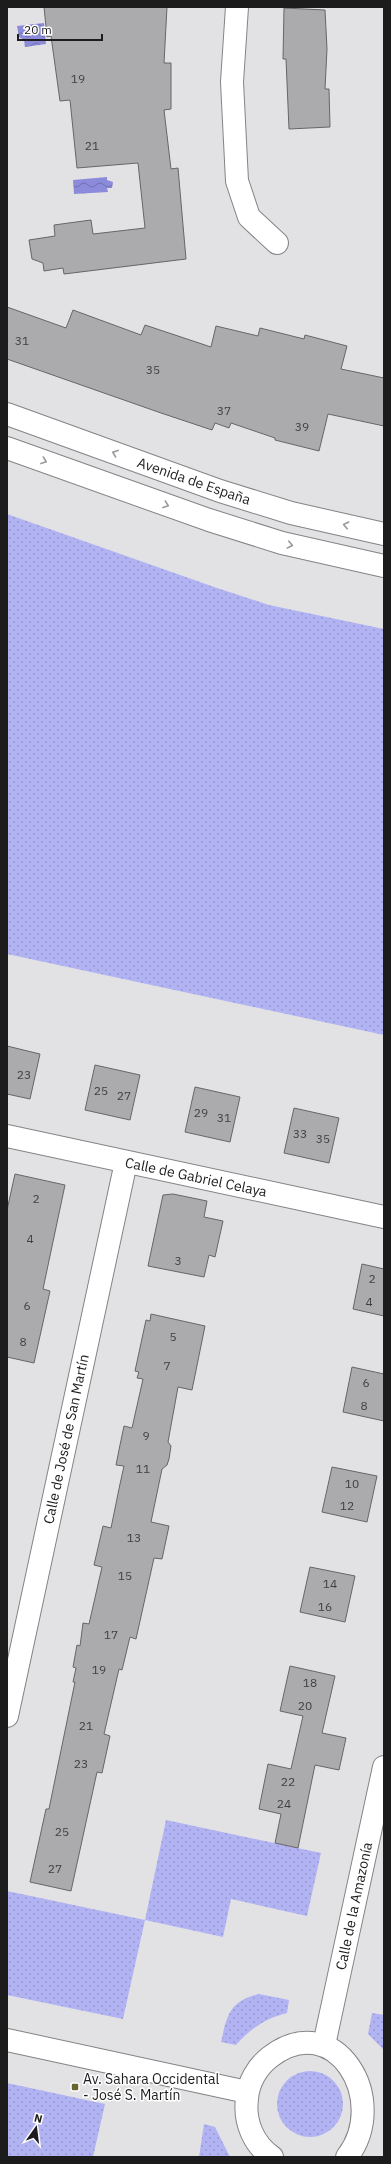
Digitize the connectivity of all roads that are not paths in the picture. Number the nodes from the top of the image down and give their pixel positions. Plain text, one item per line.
1 (238, 7) edge
2 (277, 244) dead end
3 (7, 414) edge
4 (7, 448) edge
5 (384, 534) edge
6 (384, 566) edge
7 (7, 1136) edge
8 (126, 1162) junction
9 (384, 1217) edge
10 (7, 1716) edge
11 (384, 1766) edge
12 (7, 2040) edge
13 (324, 2045) junction
14 (247, 2092) junction
15 (378, 2117) edge
16 (272, 2157) edge
17 (347, 2157) edge

1 - 2 street
5 -> 3 street, Avenida de España
4 -> 6 street
7 - 8 street, Calle de Gabriel Celaya
8 - 9 street, Calle de Gabriel Celaya
8 - 10 street, Calle de José de San Martín
11 - 13 street, Calle de la Amazonía
12 - 14 street
13 - 14 street
13 - 15 street
14 - 16 street
15 - 17 street

